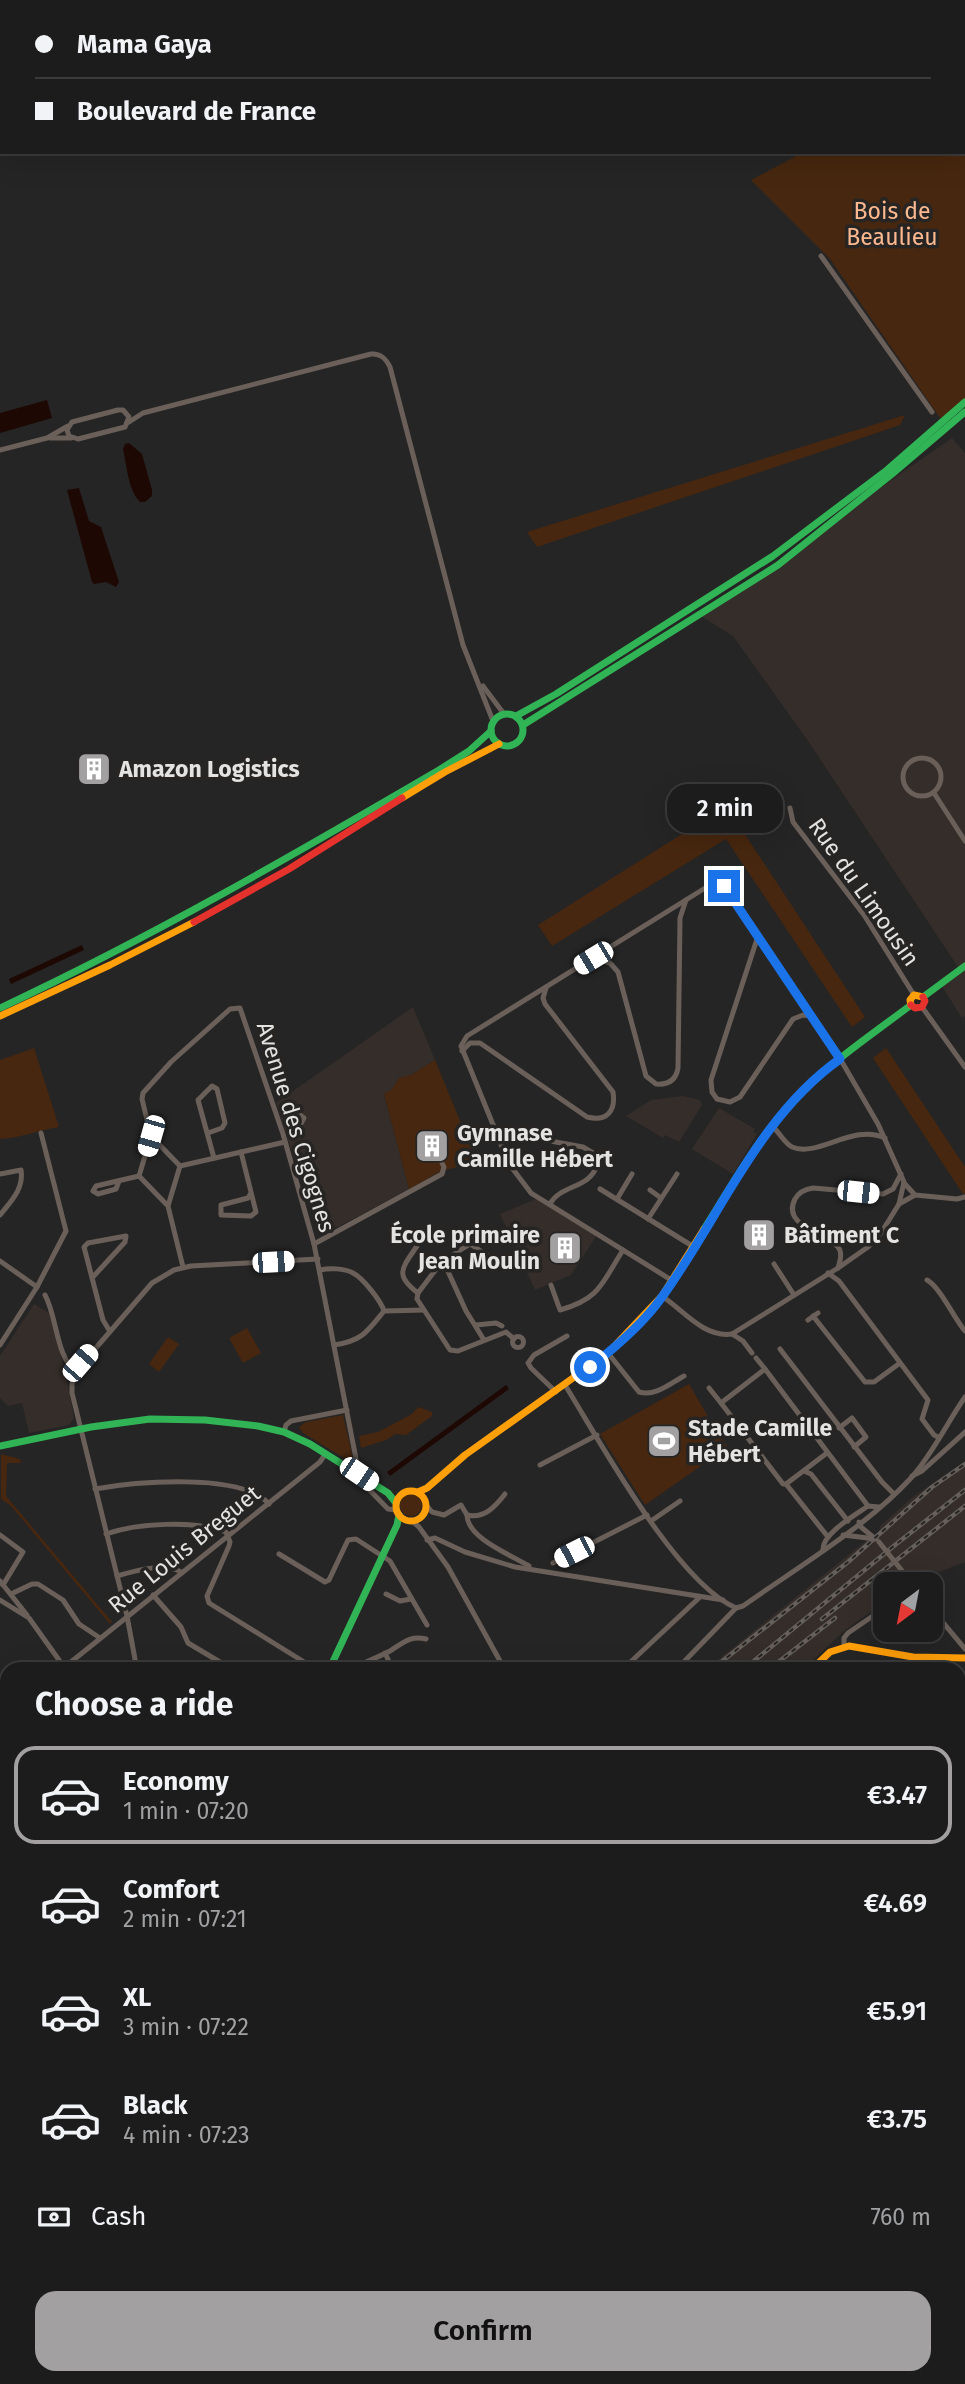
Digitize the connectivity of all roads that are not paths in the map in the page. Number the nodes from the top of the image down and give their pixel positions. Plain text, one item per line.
1 (821, 256) dead end
2 (965, 402) edge
3 (125, 412) junction
4 (932, 412) dead end
5 (965, 412) edge
6 (143, 413) junction
7 (129, 422) junction
8 (68, 426) junction
9 (47, 438) junction
10 (71, 438) junction
11 (0, 450) edge
12 (479, 681) junction
13 (505, 714) junction
14 (516, 716) junction
15 (494, 721) junction
16 (523, 725) junction
17 (491, 731) junction
18 (499, 744) junction
19 (934, 793) junction
20 (790, 808) dead end
21 (965, 841) edge
22 (686, 900) junction
23 (758, 935) junction
24 (593, 958) junction
25 (965, 966) edge
26 (546, 987) junction
27 (914, 995) junction
28 (923, 997) junction
29 (911, 1005) junction
30 (922, 1007) junction
31 (0, 1008) edge
32 (0, 1016) edge
33 (812, 1016) junction
34 (462, 1051) junction
35 (840, 1059) junction
36 (965, 1067) edge
37 (276, 1116) junction
38 (288, 1118) junction
39 (290, 1125) junction
40 (493, 1126) junction
41 (773, 1127) junction
42 (41, 1133) dead end
43 (208, 1133) junction
44 (283, 1134) junction
45 (151, 1136) junction
46 (885, 1138) junction
47 (285, 1142) junction
48 (241, 1152) junction
49 (214, 1158) junction
50 (442, 1163) dead end
51 (180, 1166) junction
52 (0, 1174) edge
53 (632, 1174) dead end
54 (677, 1174) dead end
55 (901, 1174) junction
56 (139, 1177) junction
57 (119, 1181) dead end
58 (904, 1182) junction
59 (600, 1189) dead end
60 (650, 1190) dead end
61 (251, 1193) junction
62 (913, 1193) junction
63 (965, 1197) edge
64 (661, 1198) junction
65 (617, 1199) junction
66 (550, 1203) junction
67 (899, 1204) junction
68 (168, 1206) junction
69 (0, 1215) edge
70 (648, 1219) junction
71 (314, 1244) junction
72 (417, 1246) dead end
73 (694, 1247) junction
74 (623, 1250) junction
75 (488, 1255) dead end
76 (318, 1259) junction
77 (0, 1261) edge
78 (443, 1264) junction
79 (774, 1264) dead end
80 (841, 1266) junction
81 (183, 1267) junction
82 (320, 1270) junction
83 (828, 1273) junction
84 (92, 1278) junction
85 (927, 1280) dead end
86 (673, 1281) junction
87 (839, 1281) junction
88 (551, 1285) dead end
89 (37, 1287) junction
90 (418, 1293) junction
91 (45, 1295) dead end
92 (794, 1295) junction
93 (663, 1296) junction
94 (424, 1310) junction
95 (384, 1311) junction
96 (813, 1316) dead end
97 (747, 1324) junction
98 (476, 1325) junction
99 (502, 1326) dead end
100 (110, 1330) junction
101 (965, 1331) edge
102 (732, 1334) junction
103 (567, 1336) dead end
104 (514, 1339) dead end
105 (484, 1340) junction
106 (743, 1340) junction
107 (0, 1345) edge
108 (334, 1345) junction
109 (780, 1349) dead end
110 (608, 1353) junction
111 (900, 1363) junction
112 (765, 1369) junction
113 (76, 1371) junction
114 (684, 1376) dead end
115 (565, 1385) junction
116 (709, 1388) dead end
117 (556, 1392) junction
118 (965, 1397) edge
119 (721, 1403) junction
120 (347, 1410) junction
121 (839, 1428) junction
122 (81, 1429) junction
123 (284, 1432) junction
124 (965, 1432) edge
125 (597, 1435) junction
126 (938, 1437) junction
127 (0, 1446) edge
128 (854, 1447) junction
129 (327, 1453) junction
130 (827, 1453) junction
131 (540, 1465) dead end
132 (811, 1465) junction
133 (346, 1466) junction
134 (804, 1471) junction
135 (359, 1474) junction
136 (811, 1474) junction
137 (914, 1474) junction
138 (786, 1485) junction
139 (95, 1489) junction
140 (422, 1492) junction
141 (388, 1493) junction
142 (401, 1494) junction
143 (505, 1494) dead end
144 (894, 1494) junction
145 (680, 1501) dead end
146 (269, 1504) junction
147 (868, 1506) junction
148 (879, 1507) junction
149 (413, 1515) junction
150 (467, 1515) junction
151 (647, 1515) junction
152 (862, 1520) junction
153 (651, 1521) junction
154 (848, 1521) junction
155 (106, 1534) junction
156 (228, 1534) junction
157 (0, 1535) edge
158 (843, 1535) junction
159 (828, 1536) junction
160 (875, 1538) junction
161 (427, 1540) junction
162 (823, 1550) junction
163 (279, 1554) dead end
164 (382, 1554) junction
165 (553, 1563) dead end
166 (529, 1566) dead end
167 (181, 1572) junction
168 (903, 1572) edge
169 (117, 1576) junction
170 (2, 1583) edge
171 (11, 1594) junction
172 (386, 1594) dead end
173 (153, 1595) junction
174 (700, 1597) junction
175 (411, 1599) junction
176 (0, 1600) edge
177 (723, 1600) junction
178 (736, 1608) junction
179 (127, 1616) junction
180 (873, 1617) edge
181 (29, 1618) junction
182 (943, 1622) edge
183 (427, 1625) dead end
184 (100, 1637) junction
185 (426, 1639) dead end
186 (844, 1646) junction
187 (965, 1649) edge
188 (385, 1653) junction
189 (965, 1658) edge
190 (59, 1662) edge
191 (70, 1662) edge
192 (135, 1662) edge
193 (220, 1662) edge
194 (304, 1662) edge
195 (332, 1662) edge
196 (365, 1662) edge
197 (389, 1662) edge
198 (501, 1662) edge
199 (631, 1662) edge
200 (685, 1662) edge
201 (821, 1662) edge

1 - 4 street
2 - 14 main road
3 - 6 street
3 - 7 street
3 - 8 street
5 - 16 main road
6 - 7 street
6 - 12 street
7 - 10 street
8 - 9 street
8 - 10 street
9 - 10 street
9 - 11 street
12 - 13 street
12 - 15 street
13 - 14 main road
13 - 15 main road
14 - 16 main road
15 - 17 main road
16 - 18 main road
17 - 18 main road
17 - 31 main road
18 - 32 main road
19 - 19 street
19 - 21 street
20 - 27 street, Rue du Limousin
22 - 23 street
22 - 24 street
22 - 24 street
23 - 33 street
23 - 33 street
24 - 26 street
25 - 28 main road
26 - 34 street
26 - 34 street
27 - 28 main road
27 - 29 main road
28 - 30 main road
29 - 30 main road
29 - 35 main road
30 - 36 street
33 - 35 street
34 - 40 street
35 - 41 main road
35 - 46 street
37 - 38 street
37 - 44 street, Avenue des Cigognes
37 - 45 street, Avenue des Cigognes
38 - 39 street
38 - 39 street
39 - 44 street
40 - 66 street
40 - 66 street
41 - 46 street
41 - 73 main road
42 - 89 street
43 - 43 street
43 - 49 street
44 - 47 street, Avenue des Cigognes
45 - 51 street
45 - 56 street
46 - 55 street
47 - 48 street
47 - 71 street, Avenue des Cigognes
48 - 49 street
48 - 61 street
49 - 51 street
50 - 71 street
51 - 68 street
52 - 69 street
53 - 65 street
54 - 64 street
55 - 58 street
55 - 80 street
56 - 57 street
56 - 68 street
58 - 62 street
58 - 67 street
59 - 65 street
60 - 64 street
61 - 61 street
62 - 63 street
62 - 67 street
64 - 70 street
65 - 70 street
66 - 74 street
67 - 80 street
68 - 81 street
70 - 73 street
71 - 76 street, Avenue des Cigognes
72 - 90 street
73 - 86 main road
74 - 86 street
74 - 88 street
75 - 78 street
76 - 81 street
76 - 82 street, Avenue des Cigognes
77 - 89 street
78 - 90 street
78 - 98 street
79 - 92 street
80 - 83 street
80 - 87 street
81 - 100 street
82 - 95 street
82 - 108 street, Avenue des Cigognes
83 - 87 street
83 - 92 street
84 - 84 street
84 - 100 street
85 - 101 street
86 - 93 main road
87 - 111 street
89 - 107 street
90 - 94 street
91 - 113 street
92 - 97 street
93 - 102 street
93 - 110 main road
94 - 95 street
94 - 105 street
95 - 108 street
96 - 111 street
97 - 102 street
97 - 106 street
98 - 99 street
98 - 105 street
100 - 113 street
102 - 106 street
103 - 117 street
104 - 105 street
106 - 112 street
108 - 120 street, Avenue des Cigognes
109 - 121 street
110 - 114 street
110 - 115 main road
111 - 126 street
112 - 119 street
112 - 130 street
113 - 122 street
115 - 117 main road
115 - 125 street
116 - 119 street
117 - 140 main road
118 - 126 street
119 - 138 street
120 - 123 street
120 - 135 street, Avenue des Cigognes
121 - 128 street
121 - 128 street
122 - 123 main road
122 - 127 main road
122 - 139 street
123 - 129 main road
124 - 137 street
125 - 131 street
125 - 151 street
126 - 137 street
128 - 144 street
129 - 133 main road
129 - 146 street, Rue Louis Breguet
130 - 132 street
130 - 147 street
132 - 134 street
132 - 136 street
133 - 135 main road
133 - 149 street
134 - 136 street
134 - 138 street
135 - 141 main road
136 - 154 street
137 - 144 street
138 - 159 street
139 - 146 street
139 - 155 street
140 - 142 main road
140 - 149 main road
141 - 142 main road
141 - 149 main road
142 - 149 main road
143 - 150 street
144 - 148 street
145 - 153 street
146 - 156 street, Rue Louis Breguet
147 - 148 street
147 - 154 street
148 - 152 street
149 - 150 street
149 - 161 street
149 - 164 main road
150 - 166 street
151 - 153 street
151 - 165 street
152 - 158 street
152 - 160 street
153 - 177 street
154 - 159 street
155 - 156 street
155 - 169 street
156 - 167 street, Rue Louis Breguet
156 - 194 street
157 - 170 street
158 - 160 street
158 - 162 street
159 - 162 street
160 - 168 street, bridge
161 - 174 street
161 - 198 street
162 - 178 street
163 - 164 street
164 - 175 street
164 - 195 main road
167 - 169 street
167 - 173 street, Rue Louis Breguet
169 - 179 street
170 - 171 street
171 - 181 street
171 - 184 street
172 - 175 street
173 - 179 street, Rue Louis Breguet
173 - 193 street
174 - 177 street
174 - 199 street
175 - 183 street
176 - 181 street
177 - 178 street
178 - 200 street
179 - 184 street, Rue Louis Breguet
179 - 192 street
180 - 186 street
181 - 190 street
182 - 187 street
184 - 191 street, Rue Louis Breguet
185 - 188 street
186 - 189 main road
186 - 201 main road
188 - 196 street
188 - 197 street

